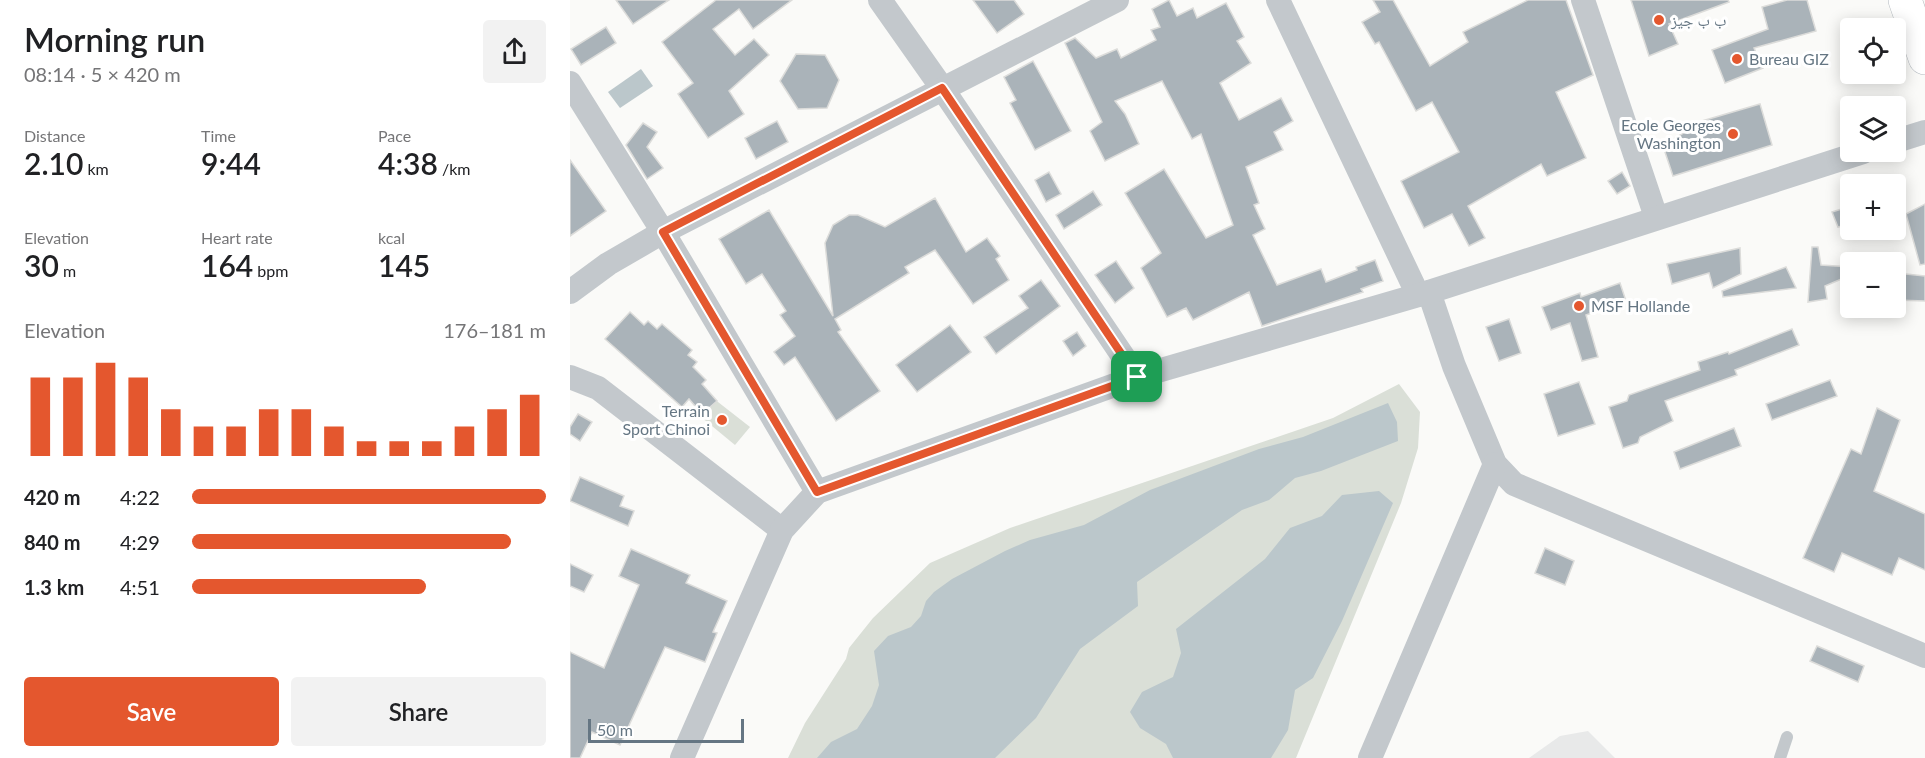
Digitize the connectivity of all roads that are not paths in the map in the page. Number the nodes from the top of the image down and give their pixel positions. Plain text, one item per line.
1 (880, 0) edge
2 (1117, 0) edge
3 (1278, 0) edge
4 (1583, 0) edge
5 (1905, 0) edge
6 (1925, 58) edge
7 (570, 83) edge
8 (942, 88) junction
9 (1925, 132) edge
10 (1906, 138) edge
11 (1840, 159) edge
12 (1656, 217) junction
13 (663, 232) junction
14 (570, 292) edge
15 (1424, 293) junction
16 (571, 376) edge
17 (1137, 377) junction
18 (1495, 464) junction
19 (817, 492) junction
20 (782, 530) junction
21 (1925, 656) edge
22 (1787, 737) dead end
23 (682, 758) edge
24 (1370, 758) edge
25 (1780, 758) edge

1 - 8 street
2 - 8 street
3 - 15 street
4 - 12 street
5 - 6 main road
7 - 13 street
8 - 13 street
8 - 17 street
9 - 10 street
11 - 12 street
12 - 15 street
13 - 14 street
13 - 19 street
15 - 17 street
15 - 18 street
16 - 20 street
17 - 19 street
18 - 21 street
18 - 24 street
19 - 20 street
20 - 23 street
22 - 25 lane

